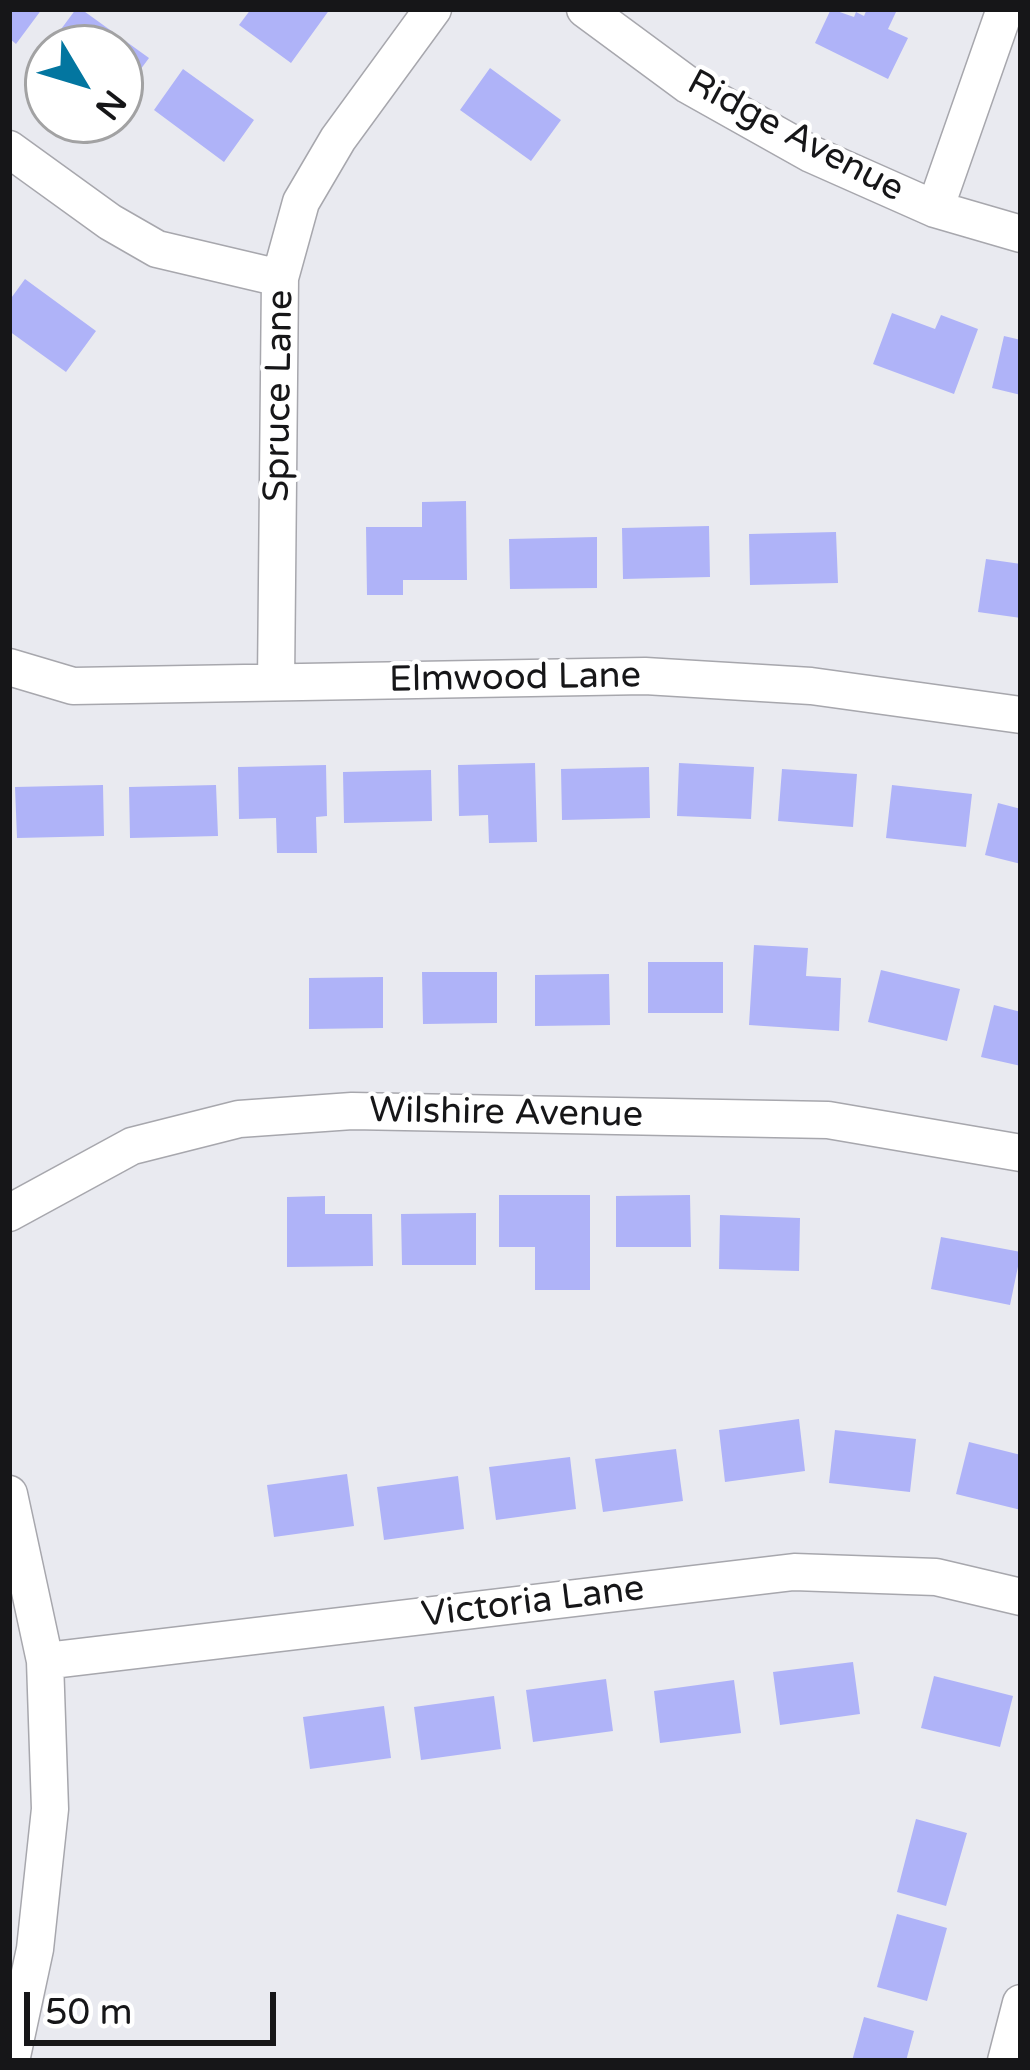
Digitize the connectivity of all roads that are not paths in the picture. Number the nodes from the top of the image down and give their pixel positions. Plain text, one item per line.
1 (433, 9) edge
2 (585, 9) edge
3 (1005, 9) edge
4 (9, 149) edge
5 (935, 209) junction
6 (1021, 234) edge
7 (280, 278) junction
8 (9, 667) edge
9 (276, 682) junction
10 (1021, 715) edge
11 (1021, 1153) edge
12 (9, 1213) edge
13 (9, 1495) edge
14 (1021, 1597) edge
15 (45, 1661) junction
16 (1021, 2003) edge
17 (11, 2061) edge
18 (1006, 2061) edge

1 - 7 street, Spruce Lane
2 - 5 street, Ridge Avenue
3 - 5 street
4 - 7 street
5 - 6 street, Ridge Avenue
7 - 9 street, Spruce Lane
8 - 9 street, Elmwood Lane
9 - 10 street, Elmwood Lane
11 - 12 street, Wilshire Avenue
13 - 15 street
14 - 15 street, Victoria Lane
15 - 17 street
16 - 18 street

